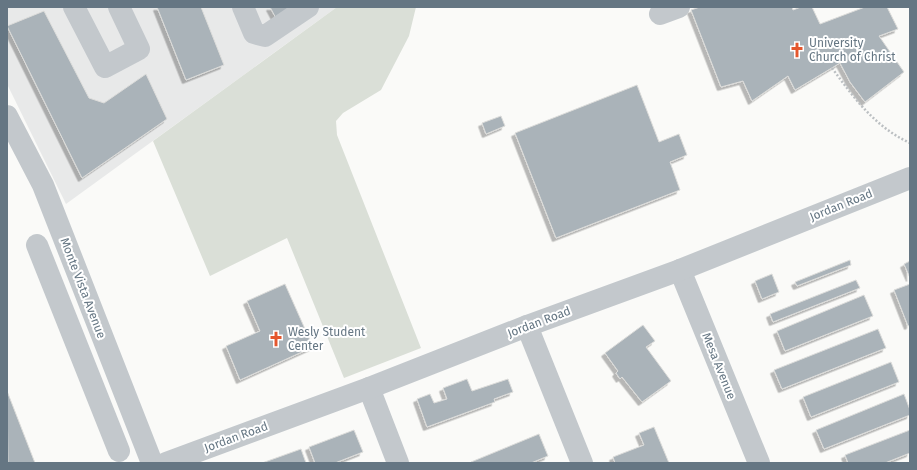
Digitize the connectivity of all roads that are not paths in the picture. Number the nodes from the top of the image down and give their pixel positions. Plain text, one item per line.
1 (74, 7) edge
2 (119, 7) edge
3 (243, 7) edge
4 (308, 7) edge
5 (7, 116) edge
6 (910, 178) edge
7 (37, 245) dead end
8 (680, 270) junction
9 (527, 326) junction
10 (369, 388) junction
11 (143, 440) junction
12 (122, 457) edge
13 (152, 463) edge
14 (166, 463) edge
15 (398, 463) edge
16 (582, 463) edge
17 (759, 463) edge

1 - 2 street
3 - 4 street
5 - 11 street, Monte Vista Avenue
6 - 8 street, Jordan Road
7 - 12 street
8 - 9 street, Jordan Road
8 - 17 street, Mesa Avenue
9 - 10 street, Jordan Road
9 - 16 street
10 - 14 street, Jordan Road
10 - 15 street
11 - 12 street
11 - 13 street, Monte Vista Avenue

